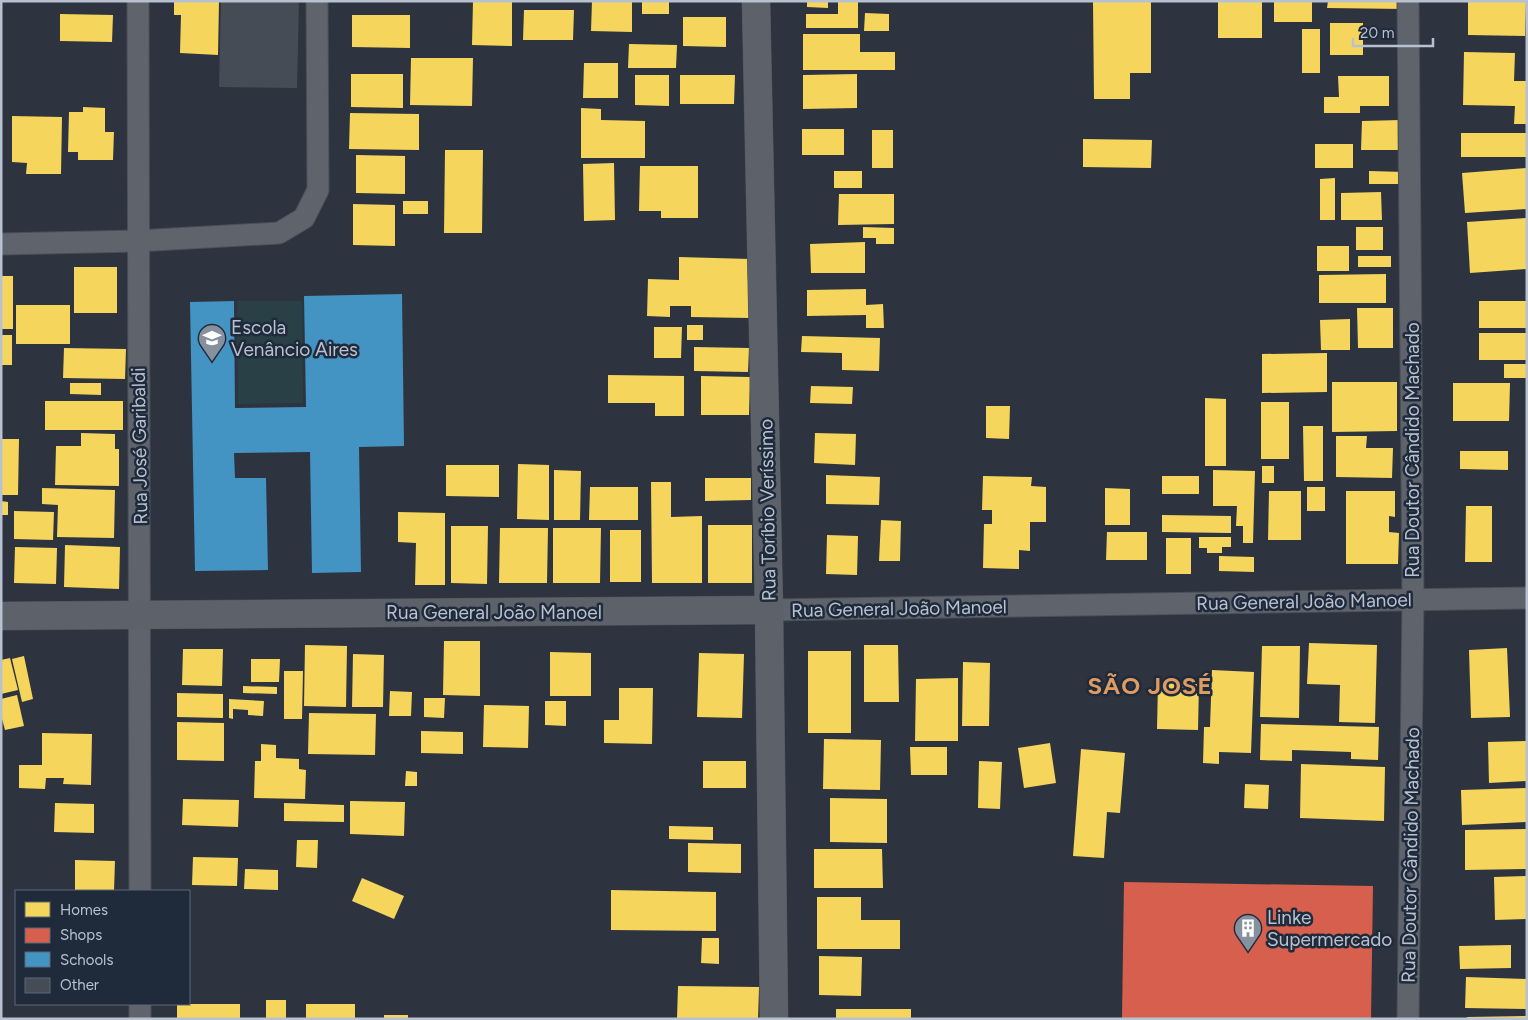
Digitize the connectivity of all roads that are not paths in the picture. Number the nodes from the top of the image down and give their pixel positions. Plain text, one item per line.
1 (138, 1) edge
2 (317, 1) edge
3 (756, 1) edge
4 (1408, 1) edge
5 (137, 241) junction
6 (1, 244) edge
7 (1527, 598) edge
8 (1413, 599) junction
9 (769, 610) junction
10 (140, 615) junction
11 (1, 616) edge
12 (140, 890) edge
13 (140, 1005) edge
14 (140, 1019) edge
15 (774, 1019) edge
16 (1408, 1019) edge

1 - 5 street, Rua José Garibaldi
2 - 5 street
3 - 9 main road, Rua Toríbio Veríssimo
4 - 8 street, Rua Doutor Cândido Machado
5 - 6 street
5 - 10 street, Rua José Garibaldi
7 - 8 street, Rua General João Manoel
8 - 9 street, Rua General João Manoel
8 - 16 street, Rua Doutor Cândido Machado
9 - 10 main road, Rua General João Manoel
9 - 15 main road, Rua Toríbio Veríssimo
10 - 11 main road, Rua General João Manoel
10 - 12 street, Rua José Garibaldi
13 - 14 street

